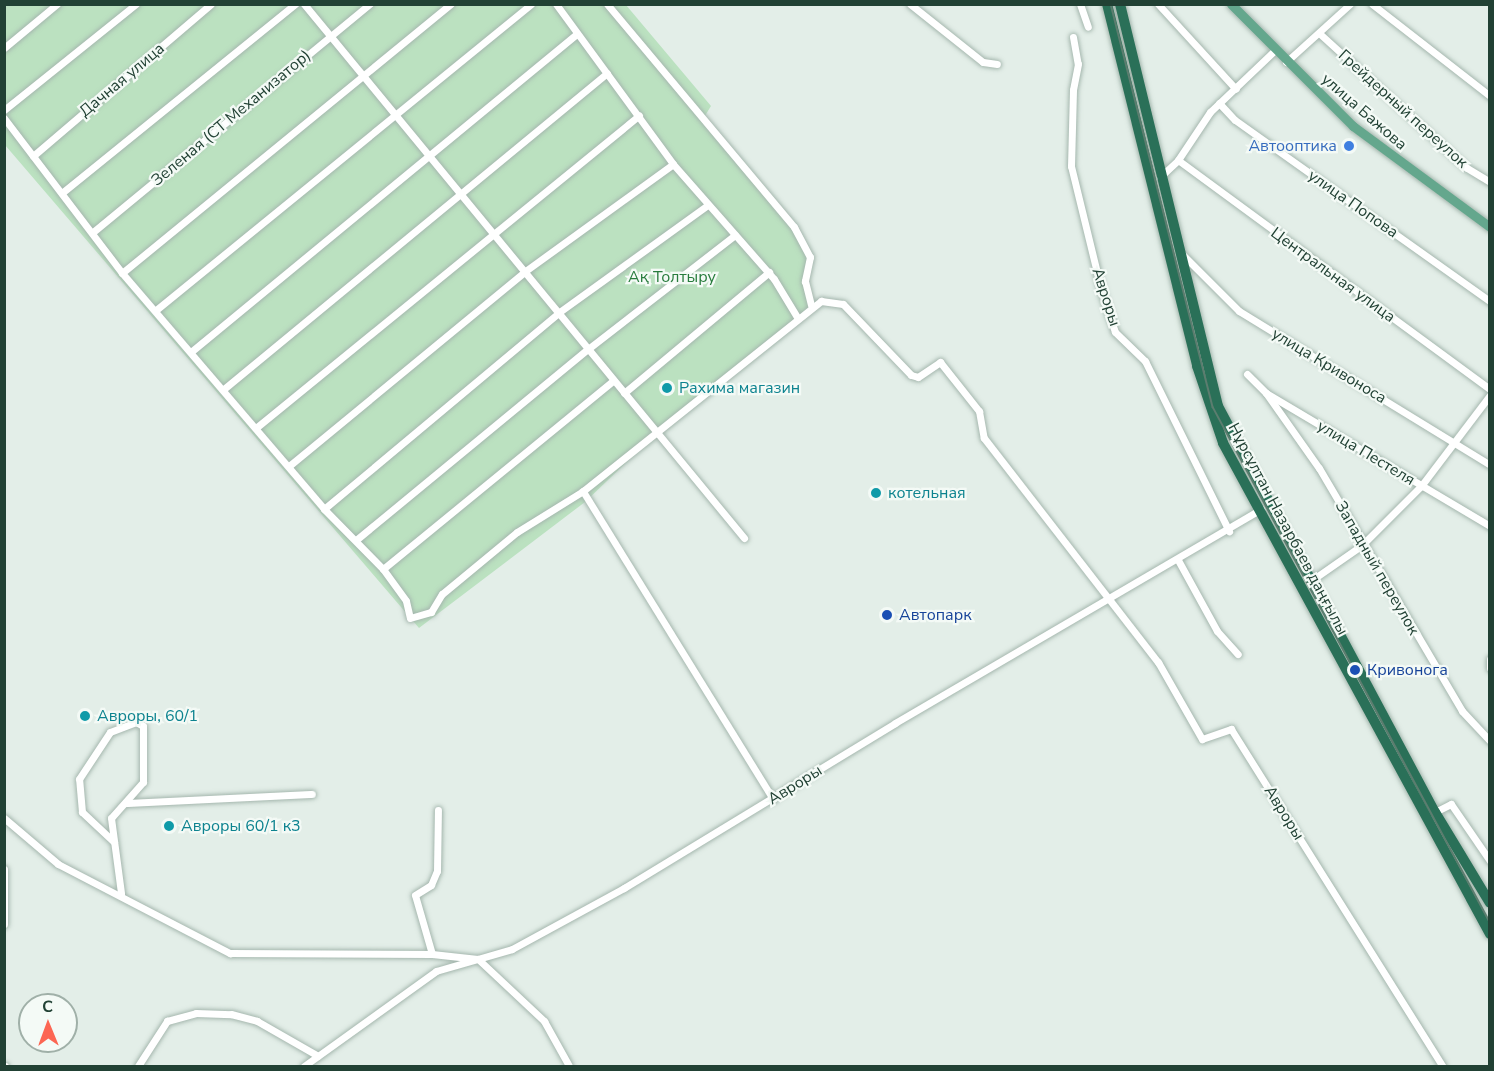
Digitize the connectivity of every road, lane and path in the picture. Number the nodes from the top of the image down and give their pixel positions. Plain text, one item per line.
1 (57, 4) edge
2 (136, 4) edge
3 (211, 4) edge
4 (295, 4) edge
5 (304, 4) edge
6 (370, 4) edge
7 (451, 4) edge
8 (531, 4) edge
9 (556, 4) edge
10 (606, 4) edge
11 (910, 4) edge
12 (1080, 4) edge
13 (1107, 4) edge
14 (1120, 4) edge
15 (1158, 4) edge
16 (1231, 4) edge
17 (1372, 4) edge
18 (1346, 6) edge
19 (1088, 27) dead end
20 (1319, 33) junction
21 (576, 34) junction
22 (330, 36) junction
23 (1073, 37) dead end
24 (4, 48) edge
25 (1274, 51) junction
26 (1286, 62) junction
27 (998, 64) dead end
28 (607, 73) junction
29 (363, 74) junction
30 (1236, 89) junction
31 (1490, 96) edge
32 (1219, 103) junction
33 (4, 110) edge
34 (396, 115) junction
35 (639, 116) junction
36 (4, 118) edge
37 (33, 156) junction
38 (428, 156) junction
39 (1178, 160) junction
40 (673, 164) junction
41 (1165, 174) junction
42 (1153, 182) junction
43 (1490, 182) edge
44 (63, 192) junction
45 (460, 194) junction
46 (708, 205) junction
47 (1490, 227) edge
48 (93, 232) junction
49 (735, 235) junction
50 (491, 236) junction
51 (1176, 254) junction
52 (524, 272) junction
53 (769, 272) junction
54 (122, 273) junction
55 (1490, 301) edge
56 (811, 305) junction
57 (156, 310) junction
58 (558, 313) junction
59 (797, 317) junction
60 (588, 349) junction
61 (192, 351) junction
62 (1247, 374) dead end
63 (614, 380) junction
64 (225, 388) junction
65 (1490, 389) edge
66 (624, 393) junction
67 (1266, 393) junction
68 (1490, 395) edge
69 (257, 427) junction
70 (657, 433) junction
71 (1455, 443) junction
72 (1490, 465) edge
73 (289, 466) junction
74 (1421, 486) junction
75 (583, 491) junction
76 (1270, 502) junction
77 (324, 509) junction
78 (1259, 510) junction
79 (1490, 526) edge
80 (1229, 531) junction
81 (744, 538) dead end
82 (356, 540) junction
83 (1362, 545) junction
84 (1178, 560) junction
85 (383, 569) junction
86 (1312, 580) junction
87 (1107, 600) junction
88 (1238, 654) dead end
89 (1490, 659) edge
90 (1490, 668) edge
91 (1490, 741) edge
92 (312, 794) dead end
93 (773, 799) junction
94 (126, 803) junction
95 (438, 810) dead end
96 (1435, 812) junction
97 (4, 818) edge
98 (114, 842) junction
99 (1490, 861) edge
100 (4, 869) edge
101 (121, 893) junction
102 (1490, 905) edge
103 (1478, 912) junction
104 (4, 924) edge
105 (1490, 934) edge
106 (432, 954) junction
107 (478, 959) junction
108 (318, 1056) junction
109 (138, 1066) edge
110 (304, 1066) edge
111 (569, 1066) edge
112 (1442, 1066) edge

1 - 24 street
2 - 33 street
3 - 37 street, Дачная улица
4 - 44 street
5 - 22 street
6 - 22 street, Зеленая (СТ Механизатор)
7 - 29 street
8 - 34 street
9 - 21 street
10 - 56 street
11 - 27 street
12 - 19 street
13 - 42 highway, Нұрсұлтан Назарбаев даңғылы
14 - 41 highway, Нұрсұлтан Назарбаев даңғылы
15 - 30 street
16 - 25 main road, улица Бажова
17 - 31 street
18 - 20 street
20 - 26 street
20 - 43 street, Грейдерный переулок
21 - 28 street
21 - 38 street
22 - 29 street
22 - 48 street, Зеленая (СТ Механизатор)
23 - 80 street, Авроры
25 - 26 main road, улица Бажова
25 - 30 street
26 - 47 main road, улица Бажова
28 - 35 street
28 - 45 street
29 - 34 street
29 - 54 street
30 - 32 street
32 - 39 street
32 - 55 street, улица Попова
34 - 38 street
34 - 57 street
35 - 40 street
35 - 50 street
36 - 37 street
37 - 44 street
38 - 45 street
38 - 61 street
39 - 41 street
39 - 65 street, Центральная улица
40 - 46 street
40 - 52 street
41 - 42 street
41 - 51 highway, Нұрсұлтан Назарбаев даңғылы
42 - 51 highway, Нұрсұлтан Назарбаев даңғылы
44 - 48 street
45 - 50 street
45 - 64 street
46 - 49 street
46 - 58 street
48 - 54 street
49 - 53 street
49 - 60 street
50 - 52 street
50 - 69 street
51 - 71 street, улица Кривоноса
51 - 76 highway, Нұрсұлтан Назарбаев даңғылы
51 - 78 highway, Нұрсұлтан Назарбаев даңғылы
52 - 58 street
52 - 73 street
53 - 59 street
53 - 66 street
54 - 57 street
56 - 59 street
56 - 87 street
57 - 61 street
58 - 60 street
58 - 77 street
59 - 70 street
60 - 63 street
60 - 82 street
61 - 64 street
62 - 67 street, улица Пестеля
63 - 66 street
63 - 85 street
64 - 69 street
66 - 70 street
67 - 74 street, улица Пестеля
67 - 83 street, Западный переулок
68 - 71 street
69 - 73 street
70 - 75 street
70 - 81 street
71 - 72 street, улица Кривоноса
71 - 74 street
73 - 77 street
74 - 79 street, улица Пестеля
74 - 83 street
75 - 85 street
75 - 93 street
76 - 78 street, Авроры
76 - 86 highway, Нұрсұлтан Назарбаев даңғылы
77 - 82 street
78 - 80 street, Авроры
78 - 103 highway, Нұрсұлтан Назарбаев даңғылы
80 - 84 street, Авроры
82 - 85 street
83 - 86 street
83 - 91 street, Западный переулок
84 - 87 street, Авроры
84 - 88 street
86 - 96 highway, Нұрсұлтан Назарбаев даңғылы
87 - 93 street, Авроры
87 - 112 street, Авроры
89 - 90 street
92 - 94 street
93 - 107 street, Авроры
94 - 98 street
94 - 98 street
95 - 106 street
96 - 99 street
96 - 102 highway, Нұрсұлтан Назарбаев даңғылы
97 - 101 street
98 - 101 street
100 - 104 street
101 - 106 street
102 - 103 street
103 - 105 highway, Нұрсұлтан Назарбаев даңғылы
106 - 107 street
107 - 108 street, Авроры
107 - 111 street
108 - 109 street
108 - 110 street, Авроры

